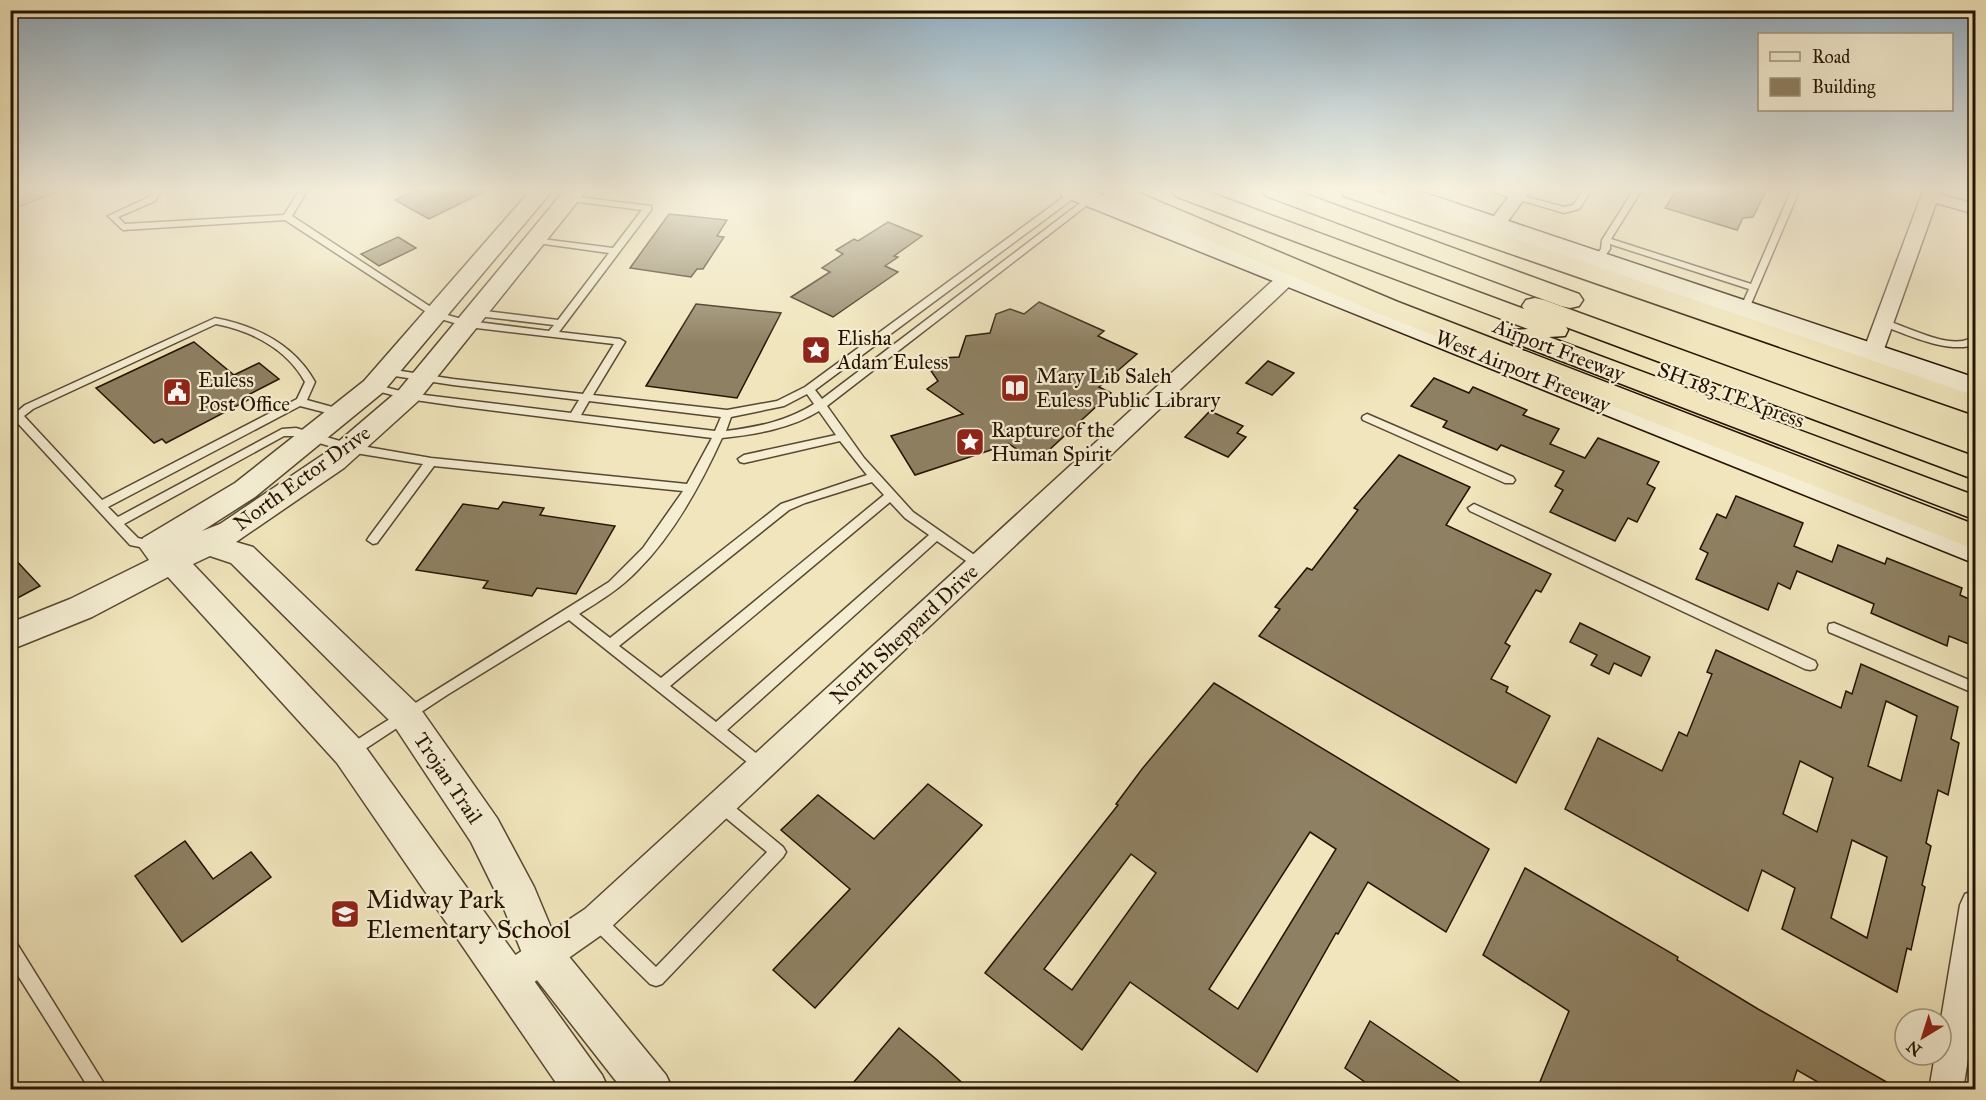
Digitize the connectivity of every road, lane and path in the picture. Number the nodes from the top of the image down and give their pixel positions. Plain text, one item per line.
1 (325, 242) edge
2 (499, 242) edge
3 (535, 242) edge
4 (554, 242) edge
5 (622, 242) edge
6 (1012, 242) edge
7 (1030, 242) edge
8 (1202, 242) edge
9 (1215, 242) edge
10 (1276, 242) edge
11 (1321, 242) edge
12 (1363, 242) edge
13 (1415, 242) edge
14 (1505, 242) edge
15 (1569, 242) edge
16 (1607, 242) edge
17 (1774, 242) edge
18 (1913, 242) edge
19 (1602, 250) junction
20 (615, 251) junction
21 (968, 271) junction
22 (1287, 278) junction
23 (986, 279) junction
24 (1750, 299) junction
25 (437, 315) junction
26 (472, 319) junction
27 (560, 323) junction
28 (1884, 323) junction
29 (1976, 333) edge
30 (552, 334) junction
31 (1873, 352) junction
32 (425, 376) junction
33 (380, 379) junction
34 (1976, 388) edge
35 (809, 389) junction
36 (408, 396) junction
37 (587, 398) junction
38 (299, 402) junction
39 (822, 405) junction
40 (1976, 406) edge
41 (343, 412) junction
42 (727, 414) junction
43 (574, 417) junction
44 (1367, 418) dead end
45 (720, 435) junction
46 (843, 437) junction
47 (312, 439) junction
48 (1976, 446) edge
49 (349, 448) junction
50 (744, 459) dead end
51 (431, 462) junction
52 (1976, 469) edge
53 (874, 477) junction
54 (1509, 480) dead end
55 (1976, 486) edge
56 (688, 488) junction
57 (891, 495) junction
58 (101, 506) junction
59 (1474, 508) dead end
60 (1976, 509) edge
61 (116, 523) junction
62 (937, 534) junction
63 (1976, 538) edge
64 (373, 540) dead end
65 (176, 546) junction
66 (1976, 552) edge
67 (979, 564) junction
68 (569, 613) junction
69 (1834, 628) dead end
70 (14, 636) edge
71 (611, 645) junction
72 (1810, 665) dead end
73 (662, 685) junction
74 (1976, 689) edge
75 (405, 714) junction
76 (718, 729) junction
77 (349, 752) junction
78 (762, 766) junction
79 (720, 804) junction
80 (1976, 905) edge
81 (596, 920) junction
82 (10, 948) edge
83 (527, 967) junction
84 (100, 1089) edge
85 (587, 1089) edge
86 (651, 1089) edge
87 (1946, 1089) edge

1 - 25 lane
2 - 25 street, North Ector Drive
3 - 26 street, North Ector Drive
4 - 20 lane
5 - 20 lane
6 - 21 lane
7 - 23 lane
8 - 22 main road, West Airport Freeway
9 - 63 highway
10 - 60 highway, Airport Freeway
11 - 55 highway, SH 183 TEXpress
12 - 52 highway, SH 183 TEXpress
13 - 48 highway
14 - 40 highway
15 - 19 main road
16 - 19 lane
17 - 24 lane
18 - 28 street
19 - 24 main road
20 - 27 lane
21 - 23 lane
21 - 35 lane
22 - 66 main road, West Airport Freeway
22 - 67 street, North Sheppard Drive
23 - 39 lane
24 - 31 main road
25 - 26 lane
25 - 33 street, North Ector Drive
26 - 27 lane
26 - 30 lane
26 - 32 street, North Ector Drive
27 - 30 lane
28 - 29 lane
28 - 31 street
30 - 37 lane
31 - 34 main road
32 - 33 lane
32 - 36 street, North Ector Drive
32 - 37 lane
33 - 36 lane
33 - 41 street, North Ector Drive
35 - 39 lane
35 - 42 lane
36 - 43 lane
36 - 49 street, North Ector Drive
37 - 42 lane
37 - 43 lane
38 - 41 lane
38 - 58 lane
38 - 58 lane
39 - 45 lane
39 - 46 lane
41 - 47 street, North Ector Drive
42 - 45 lane
43 - 45 lane
44 - 54 lane
45 - 56 lane
46 - 50 lane
46 - 53 lane
47 - 49 lane
47 - 61 lane
47 - 65 street, North Ector Drive
49 - 51 lane
49 - 65 street, North Ector Drive
51 - 56 lane
51 - 64 lane
53 - 57 lane
53 - 71 lane
56 - 68 lane
57 - 62 lane
57 - 73 lane
58 - 61 lane
59 - 72 lane
61 - 65 lane
62 - 67 lane
62 - 76 lane
65 - 70 street, North Ector Drive
65 - 75 street, Trojan Trail
65 - 77 street, Trojan Trail
67 - 78 street, North Sheppard Drive
68 - 71 lane
68 - 75 lane
69 - 74 lane
71 - 73 lane
73 - 76 lane
75 - 77 lane
75 - 83 street, Trojan Trail
76 - 78 lane
77 - 83 street, Trojan Trail
78 - 79 street, North Sheppard Drive
79 - 81 street, North Sheppard Drive
79 - 81 lane
80 - 87 street
81 - 83 street, North Sheppard Drive
82 - 84 lane
83 - 85 street, Trojan Trail
83 - 86 street, Trojan Trail

